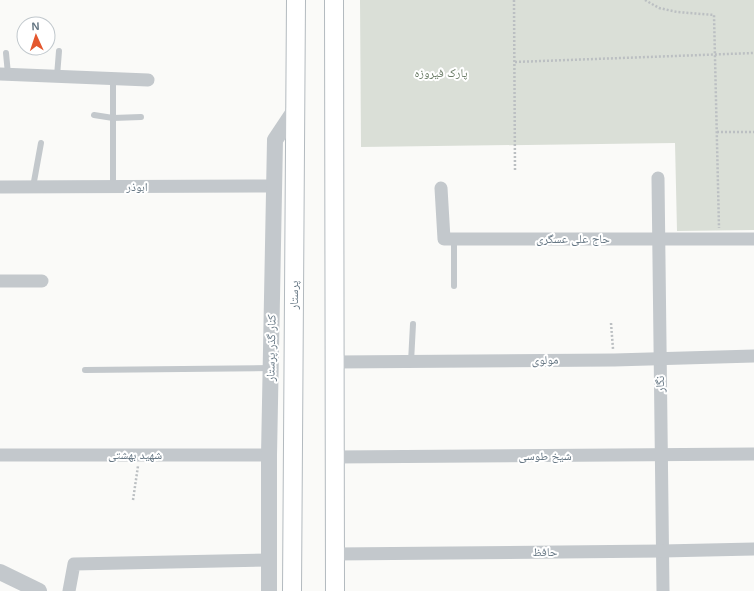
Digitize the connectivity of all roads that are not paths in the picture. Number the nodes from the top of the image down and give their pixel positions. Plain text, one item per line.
1 (296, 0) edge
2 (334, 0) edge
3 (59, 51) dead end
4 (6, 53) dead end
5 (4, 74) edge
6 (57, 76) junction
7 (113, 79) junction
8 (148, 80) dead end
9 (295, 110) junction
10 (94, 114) dead end
11 (141, 117) dead end
12 (113, 118) junction
13 (41, 143) dead end
14 (658, 178) dead end
15 (274, 186) junction
16 (0, 187) edge
17 (33, 187) junction
18 (113, 187) junction
19 (441, 188) dead end
20 (454, 239) junction
21 (659, 239) junction
22 (754, 239) edge
23 (0, 281) edge
24 (42, 281) dead end
25 (454, 286) dead end
26 (413, 324) dead end
27 (754, 356) edge
28 (660, 359) junction
29 (336, 362) junction
30 (411, 362) junction
31 (271, 368) junction
32 (85, 370) dead end
33 (754, 454) edge
34 (0, 455) edge
35 (269, 455) junction
36 (661, 455) junction
37 (336, 457) junction
38 (754, 549) edge
39 (662, 551) junction
40 (335, 554) junction
41 (269, 560) junction
42 (0, 572) edge
43 (39, 591) edge
44 (69, 591) edge
45 (269, 591) edge
46 (292, 591) edge
47 (335, 591) edge
48 (663, 591) edge

1 - 9 main road, پرستار
2 - 29 main road
3 - 6 lane
4 - 5 lane
5 - 6 street
6 - 7 street
7 - 8 street
7 - 12 lane
9 - 15 street, کنار گذر پرستار
9 - 46 main road, پرستار
10 - 12 lane
11 - 12 lane
12 - 18 lane
13 - 17 lane
14 - 21 street, نگار
15 - 18 street, ابوذر
15 - 31 street, کنار گذر پرستار
16 - 17 street, ابوذر
17 - 18 street, ابوذر
19 - 20 street
20 - 21 street, حاج علی عسگری
20 - 25 lane
21 - 22 street, حاج علی عسگری
21 - 28 street, نگار
23 - 24 street
26 - 30 lane
27 - 28 street, مولوی
28 - 30 street, مولوی
28 - 36 street, نگار
29 - 30 street, مولوی
29 - 37 main road
31 - 32 lane
31 - 35 street, کنار گذر پرستار
33 - 36 street, شیخ طوسی
34 - 35 street, شهید بهشتی
35 - 41 street, کنار گذر پرستار
36 - 37 street, شیخ طوسی
36 - 39 street, نگار
37 - 40 main road
38 - 39 street, حافظ
39 - 40 street, حافظ
39 - 48 street, نگار
40 - 47 main road
41 - 44 street
41 - 45 street, کنار گذر پرستار
42 - 43 street

